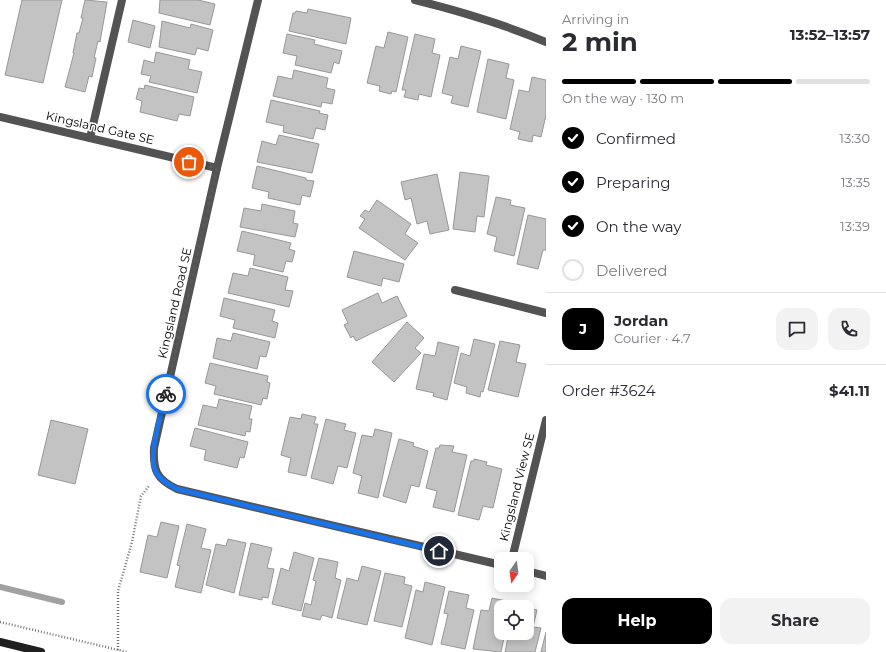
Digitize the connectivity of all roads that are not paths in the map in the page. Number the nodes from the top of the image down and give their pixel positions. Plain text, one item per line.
1 (122, 0) edge
2 (258, 0) edge
3 (415, 0) edge
4 (546, 42) edge
5 (0, 117) edge
6 (90, 138) junction
7 (217, 168) junction
8 (455, 290) dead end
9 (546, 313) edge
10 (546, 420) edge
11 (514, 552) edge
12 (494, 563) edge
13 (534, 573) edge
14 (546, 576) edge
15 (0, 642) edge
16 (41, 652) edge

1 - 6 street
2 - 7 street, Kingsland Road SE
3 - 4 street
5 - 6 street, Kingsland Gate SE
6 - 7 street, Kingsland Gate SE
7 - 12 street, Kingsland Road SE
8 - 9 street
10 - 11 street, Kingsland View SE
13 - 14 street
15 - 16 street

